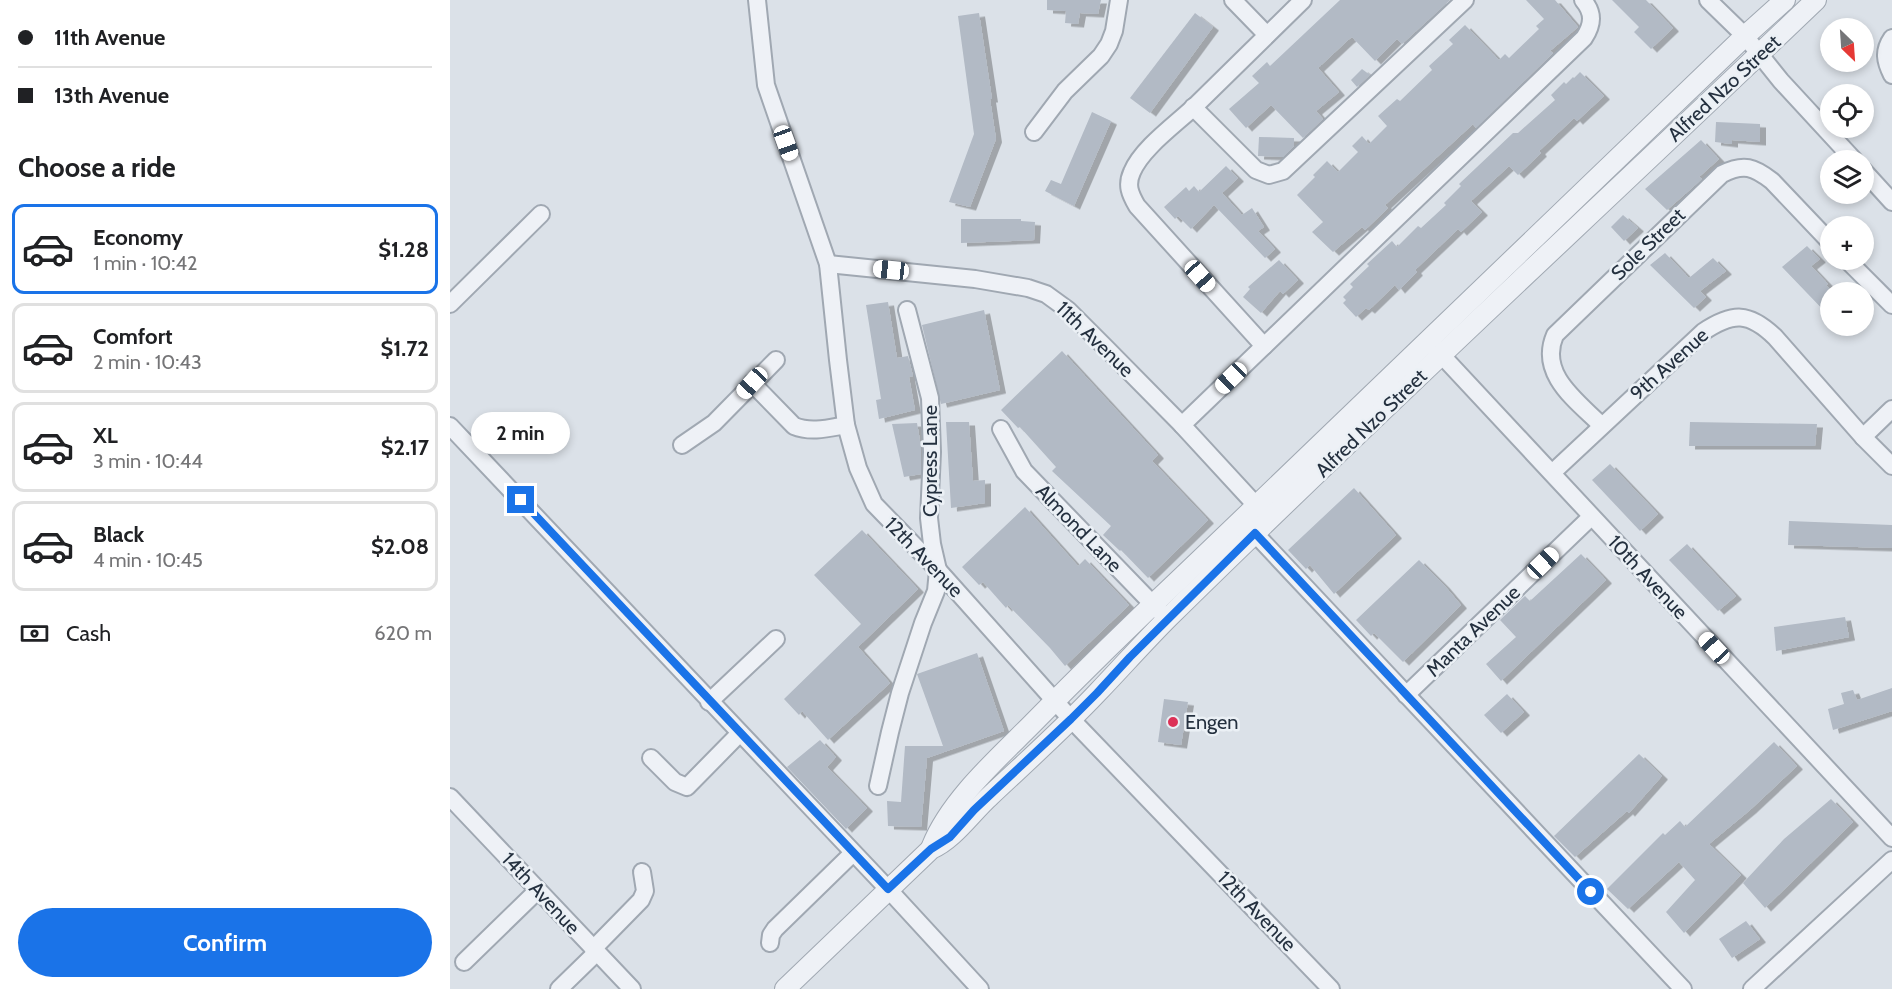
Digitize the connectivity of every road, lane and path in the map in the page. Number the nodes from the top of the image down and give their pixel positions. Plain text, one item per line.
1 (757, 0) edge
2 (1119, 0) edge
3 (1233, 0) edge
4 (1303, 0) edge
5 (1465, 0) edge
6 (1583, 0) edge
7 (1708, 0) edge
8 (1785, 0) edge
9 (1816, 0) edge
10 (1267, 35) junction
11 (1745, 36) junction
12 (1892, 38) edge
13 (1760, 54) junction
14 (1892, 75) edge
15 (1194, 107) junction
16 (1034, 132) dead end
17 (1845, 150) edge
18 (1874, 182) edge
19 (1892, 202) edge
20 (541, 214) dead end
21 (1820, 231) edge
22 (828, 264) junction
23 (1857, 270) edge
24 (450, 304) edge
25 (1892, 305) edge
26 (907, 310) dead end
27 (1264, 346) junction
28 (1435, 349) junction
29 (776, 360) dead end
30 (752, 383) junction
31 (1892, 409) edge
32 (846, 425) junction
33 (1182, 425) junction
34 (1601, 425) junction
35 (450, 426) edge
36 (1001, 429) dead end
37 (1863, 437) junction
38 (682, 445) dead end
39 (1892, 466) edge
40 (1552, 473) junction
41 (1591, 517) junction
42 (1255, 519) junction
43 (938, 570) junction
44 (1153, 604) junction
45 (1167, 619) junction
46 (776, 639) dead end
47 (1406, 695) junction
48 (1055, 700) junction
49 (709, 702) junction
50 (1071, 719) junction
51 (740, 733) junction
52 (651, 758) dead end
53 (878, 786) dead end
54 (450, 797) edge
55 (1892, 838) edge
56 (931, 849) junction
57 (853, 853) junction
58 (1892, 860) edge
59 (642, 872) dead end
60 (888, 889) junction
61 (538, 890) junction
62 (770, 943) dead end
63 (595, 950) junction
64 (464, 963) dead end
65 (559, 989) edge
66 (632, 989) edge
67 (785, 989) edge
68 (980, 989) edge
69 (1331, 989) edge
70 (1683, 989) edge
71 (1752, 989) edge

1 - 22 street, 12th Avenue
2 - 16 street
3 - 10 street
4 - 10 street
5 - 15 street
6 - 27 street
7 - 11 street
8 - 11 street, Alfred Nzo Street
9 - 13 street, Alfred Nzo Street
10 - 15 street
11 - 13 street
11 - 28 street, Alfred Nzo Street
12 - 14 street
13 - 17 street
13 - 28 street, Alfred Nzo Street
15 - 27 street
18 - 19 street
20 - 24 street
21 - 34 street, Sole Street
22 - 32 street, 12th Avenue
22 - 33 street, 11th Avenue
23 - 25 street
26 - 43 street, Cypress Lane
27 - 33 street
28 - 40 street, 10th Avenue
28 - 42 street, Alfred Nzo Street
29 - 30 street
30 - 32 street
30 - 38 street
31 - 37 street
32 - 43 street, 12th Avenue
33 - 42 street, 11th Avenue
34 - 37 street, 9th Avenue
34 - 40 street, 9th Avenue
35 - 49 street
36 - 44 street, Almond Lane
37 - 39 street, 9th Avenue
40 - 41 street, 10th Avenue
41 - 47 street, Manta Avenue
41 - 55 street, 10th Avenue
42 - 44 street, Alfred Nzo Street
42 - 45 street, Alfred Nzo Street
42 - 47 street, 11th Avenue
43 - 48 street, 12th Avenue
43 - 53 street, Cypress Lane
44 - 45 street, Almond Lane
44 - 48 street, Alfred Nzo Street
45 - 50 street, Alfred Nzo Street
46 - 49 street
47 - 70 street, 11th Avenue
48 - 50 street, 12th Avenue
48 - 56 street, Alfred Nzo Street
49 - 51 street
50 - 56 street, Alfred Nzo Street
50 - 69 street, 12th Avenue
51 - 52 street
51 - 57 street
54 - 61 street, 14th Avenue
56 - 60 street, Alfred Nzo Street
57 - 60 street
57 - 62 street
58 - 71 street
59 - 63 street
60 - 67 street, Alfred Nzo Street
60 - 68 street
61 - 63 street, 14th Avenue
61 - 64 street
63 - 65 street
63 - 66 street, 14th Avenue

